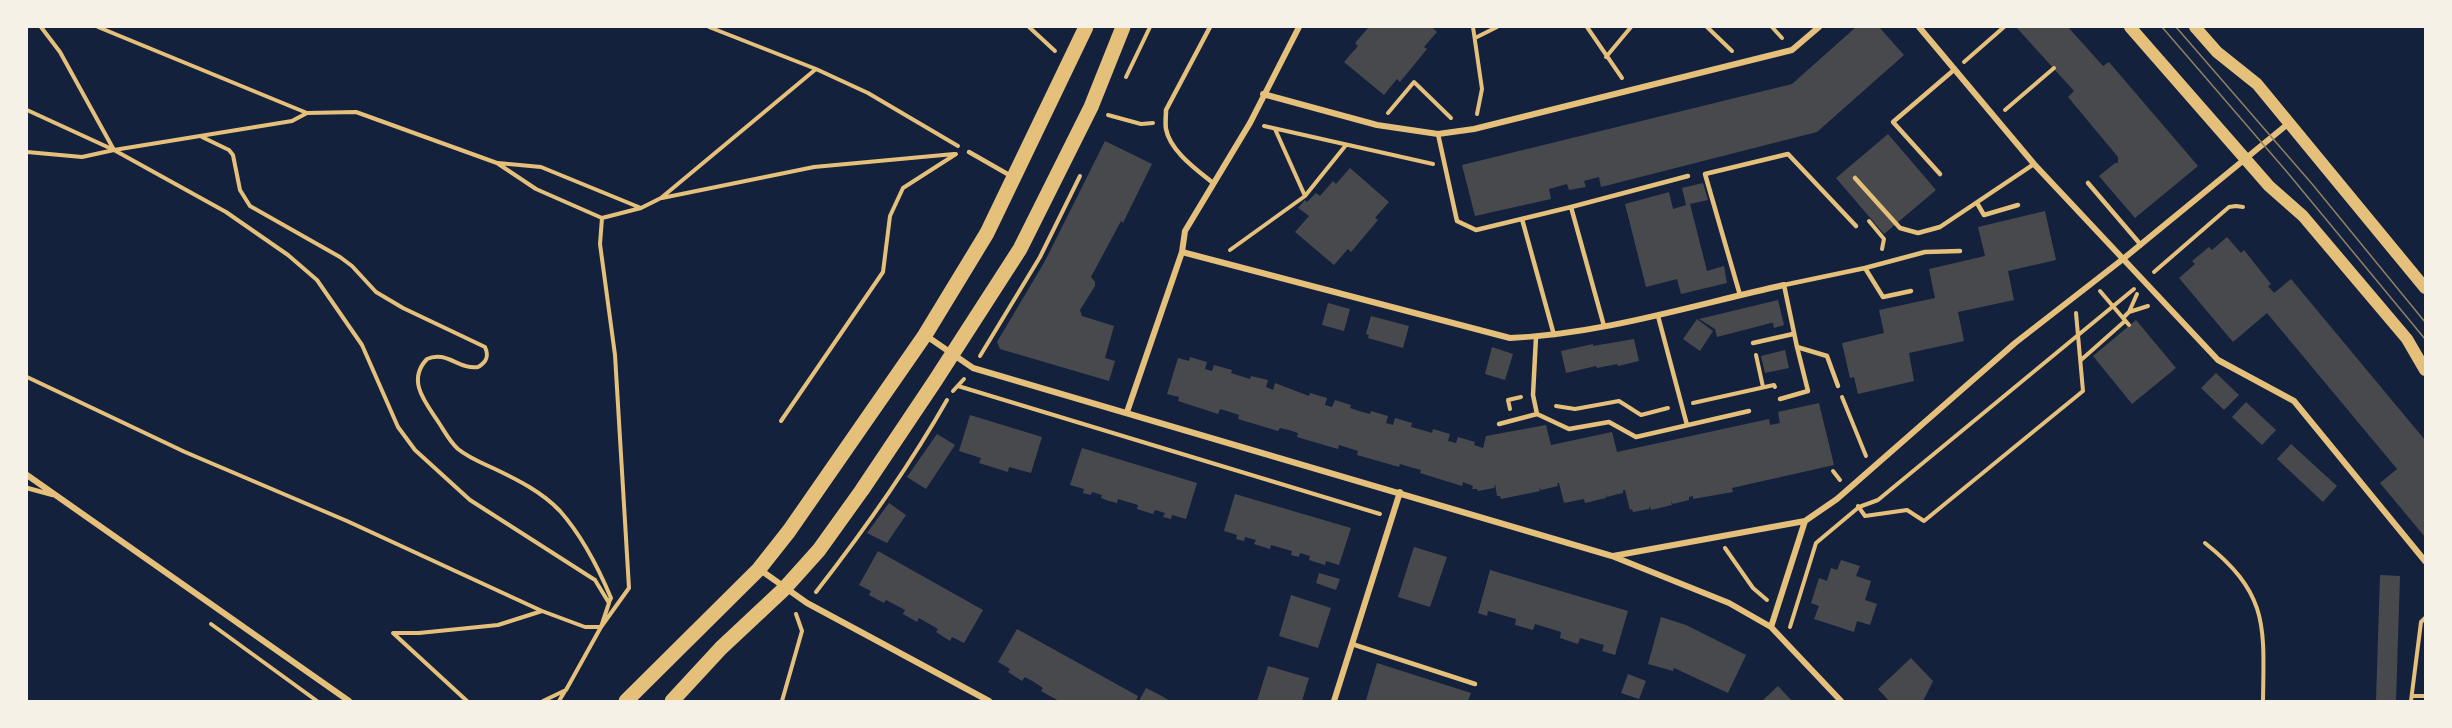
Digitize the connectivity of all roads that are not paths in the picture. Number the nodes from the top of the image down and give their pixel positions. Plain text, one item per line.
1 (1086, 27) edge
2 (1124, 27) edge
3 (1210, 27) edge
4 (1299, 27) edge
5 (1819, 27) edge
6 (1919, 27) edge
7 (2130, 27) edge
8 (2195, 27) edge
9 (1955, 69) junction
10 (1263, 94) junction
11 (2289, 123) junction
12 (1438, 134) junction
13 (969, 152) road end
14 (2246, 159) junction
15 (2034, 164) junction
16 (1940, 174) dead end
17 (1688, 176) dead end
18 (1014, 178) junction
19 (1855, 178) dead end
20 (1213, 183) junction
21 (2088, 183) dead end
22 (1977, 203) junction
23 (2018, 205) dead end
24 (1571, 207) junction
25 (1522, 219) junction
26 (1856, 226) road end
27 (2141, 245) junction
28 (1960, 251) dead end
29 (1182, 252) junction
30 (2123, 259) junction
31 (1865, 268) junction
32 (1784, 285) junction
33 (2425, 288) edge
34 (1911, 291) dead end
35 (1740, 295) junction
36 (1658, 315) junction
37 (1605, 326) junction
38 (1793, 334) junction
39 (925, 335) junction
40 (1554, 336) junction
41 (1536, 337) junction
42 (1753, 344) road end
43 (1797, 347) junction
44 (953, 355) junction
45 (2425, 370) edge
46 (1838, 386) road end
47 (1780, 399) dead end
48 (1749, 411) dead end
49 (1127, 412) junction
50 (1537, 414) junction
51 (1498, 424) dead end
52 (1687, 425) junction
53 (27, 475) edge
54 (27, 488) edge
55 (1400, 492) junction
56 (56, 496) junction
57 (1805, 521) junction
58 (1612, 556) junction
59 (2425, 561) edge
60 (759, 569) junction
61 (784, 589) junction
62 (1770, 627) junction
63 (1352, 644) junction
64 (1475, 684) dead end
65 (349, 701) edge
66 (626, 701) edge
67 (672, 701) edge
68 (989, 701) edge
69 (1335, 701) edge
70 (1841, 701) edge

1 - 18 main road
2 - 44 main road
3 - 20 lane
4 - 10 street
5 - 12 street
6 - 9 street
7 - 14 main road
8 - 11 main road
9 - 15 street
9 - 16 lane
10 - 12 street
10 - 20 street
11 - 14 street
11 - 33 main road
12 - 25 lane
13 - 18 lane
14 - 27 street
14 - 45 main road
15 - 22 lane
15 - 30 street
17 - 24 lane
18 - 39 main road
19 - 22 lane
20 - 29 street
21 - 27 lane
22 - 23 lane
24 - 25 lane
24 - 37 lane
25 - 40 lane
26 - 35 lane
27 - 30 street
28 - 31 lane
29 - 41 street
29 - 49 street
30 - 57 street
30 - 59 street
31 - 32 lane
31 - 34 lane
32 - 35 street
32 - 38 lane
35 - 36 street
36 - 37 street
36 - 52 lane
37 - 40 street
38 - 42 lane
38 - 43 lane
39 - 44 street
39 - 60 main road
40 - 41 street
41 - 50 lane
43 - 46 lane
43 - 47 lane
44 - 49 street
44 - 61 main road
48 - 52 lane
49 - 55 street
50 - 51 lane
50 - 52 lane
53 - 56 street
54 - 56 lane
55 - 58 street
55 - 63 street
56 - 65 street
57 - 58 street
57 - 62 street
58 - 62 street
60 - 61 street
60 - 66 main road
61 - 67 main road
61 - 68 street
62 - 70 street
63 - 64 lane
63 - 69 street

